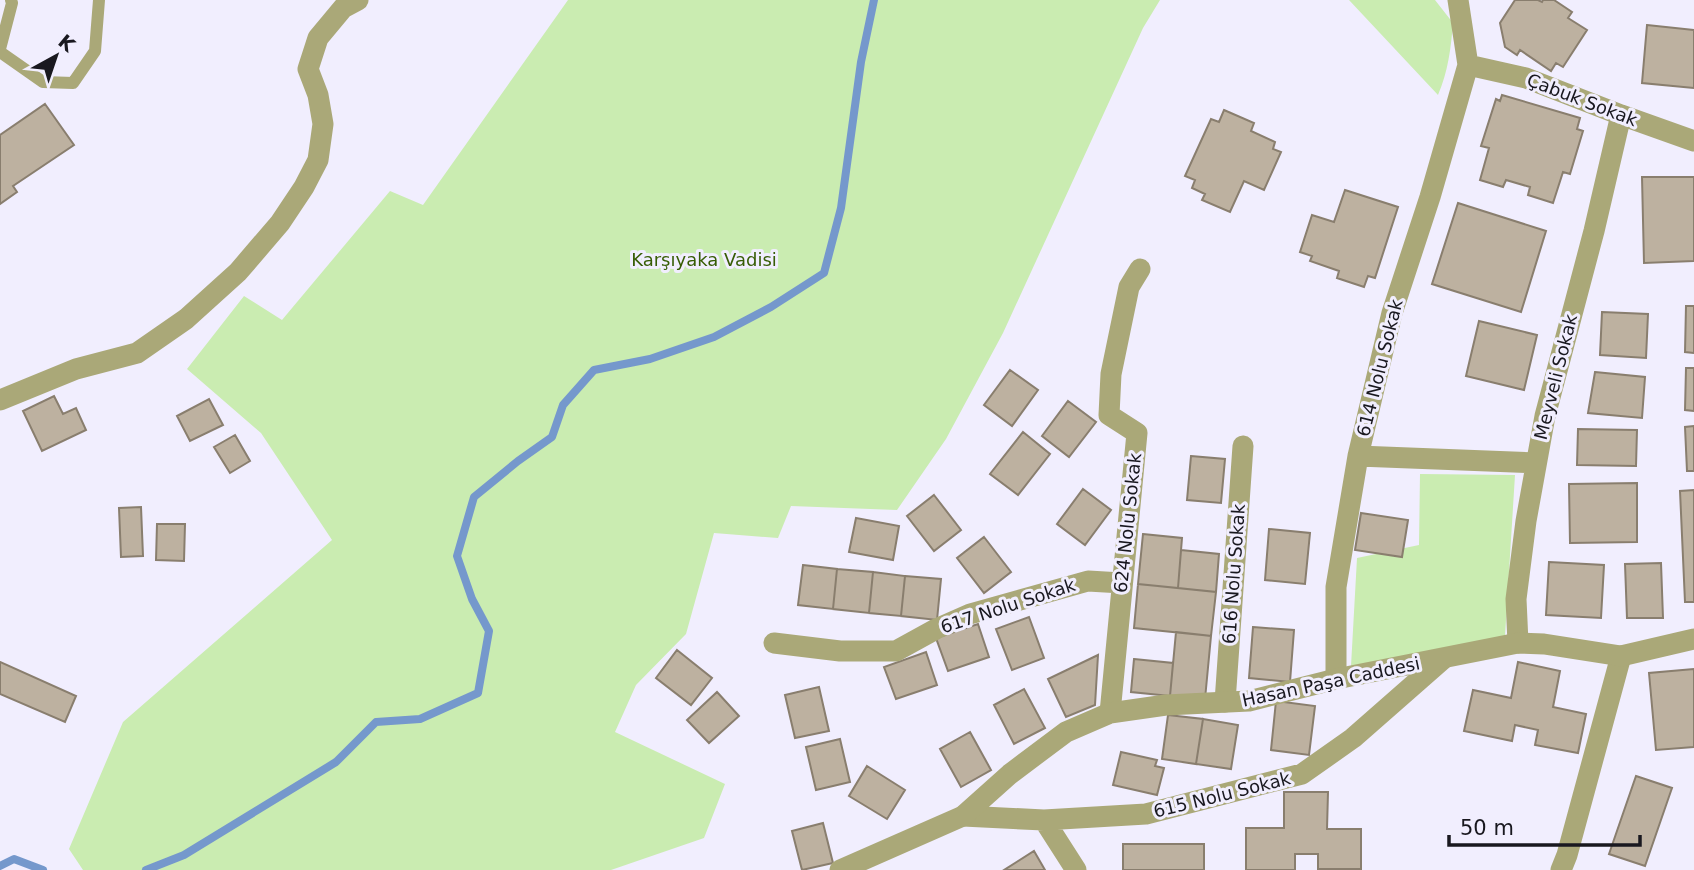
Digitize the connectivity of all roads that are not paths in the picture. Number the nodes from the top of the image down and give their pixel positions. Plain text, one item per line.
1 (10, 0) edge
2 (99, 0) edge
3 (358, 0) edge
4 (1458, 0) edge
5 (0, 50) edge
6 (1468, 65) junction
7 (1621, 115) junction
8 (1694, 141) edge
9 (1139, 269) dead end
10 (0, 400) edge
11 (1243, 446) dead end
12 (1358, 456) junction
13 (1536, 463) junction
14 (1122, 583) junction
15 (1694, 639) edge
16 (774, 643) dead end
17 (1518, 643) junction
18 (1621, 656) junction
19 (1443, 659) junction
20 (1336, 679) junction
21 (1225, 702) junction
22 (1110, 713) junction
23 (963, 816) junction
24 (1044, 820) junction
25 (840, 870) edge
26 (1076, 870) edge
27 (1561, 870) edge

1 - 5 lane
2 - 5 lane
3 - 10 street
4 - 6 street
6 - 7 street, Çabuk Sokak
6 - 12 street, 614 Nolu Sokak
7 - 8 street, Çabuk Sokak
7 - 13 street, Meyveli Sokak
9 - 14 street, 624 Nolu Sokak
11 - 21 street, 616 Nolu Sokak
12 - 13 street
12 - 20 street, 614 Nolu Sokak
13 - 17 street, Meyveli Sokak
14 - 16 street, 617 Nolu Sokak
14 - 22 street, 624 Nolu Sokak
15 - 18 street, Hasan Paşa Caddesi
17 - 18 street, Hasan Paşa Caddesi
17 - 19 street, Hasan Paşa Caddesi
18 - 27 street
19 - 20 street, Hasan Paşa Caddesi
19 - 24 street, 615 Nolu Sokak
20 - 21 street, Hasan Paşa Caddesi
21 - 22 street, Hasan Paşa Caddesi
22 - 23 street, Hasan Paşa Caddesi
23 - 24 street, 615 Nolu Sokak
23 - 25 street, Hasan Paşa Caddesi
24 - 26 street

